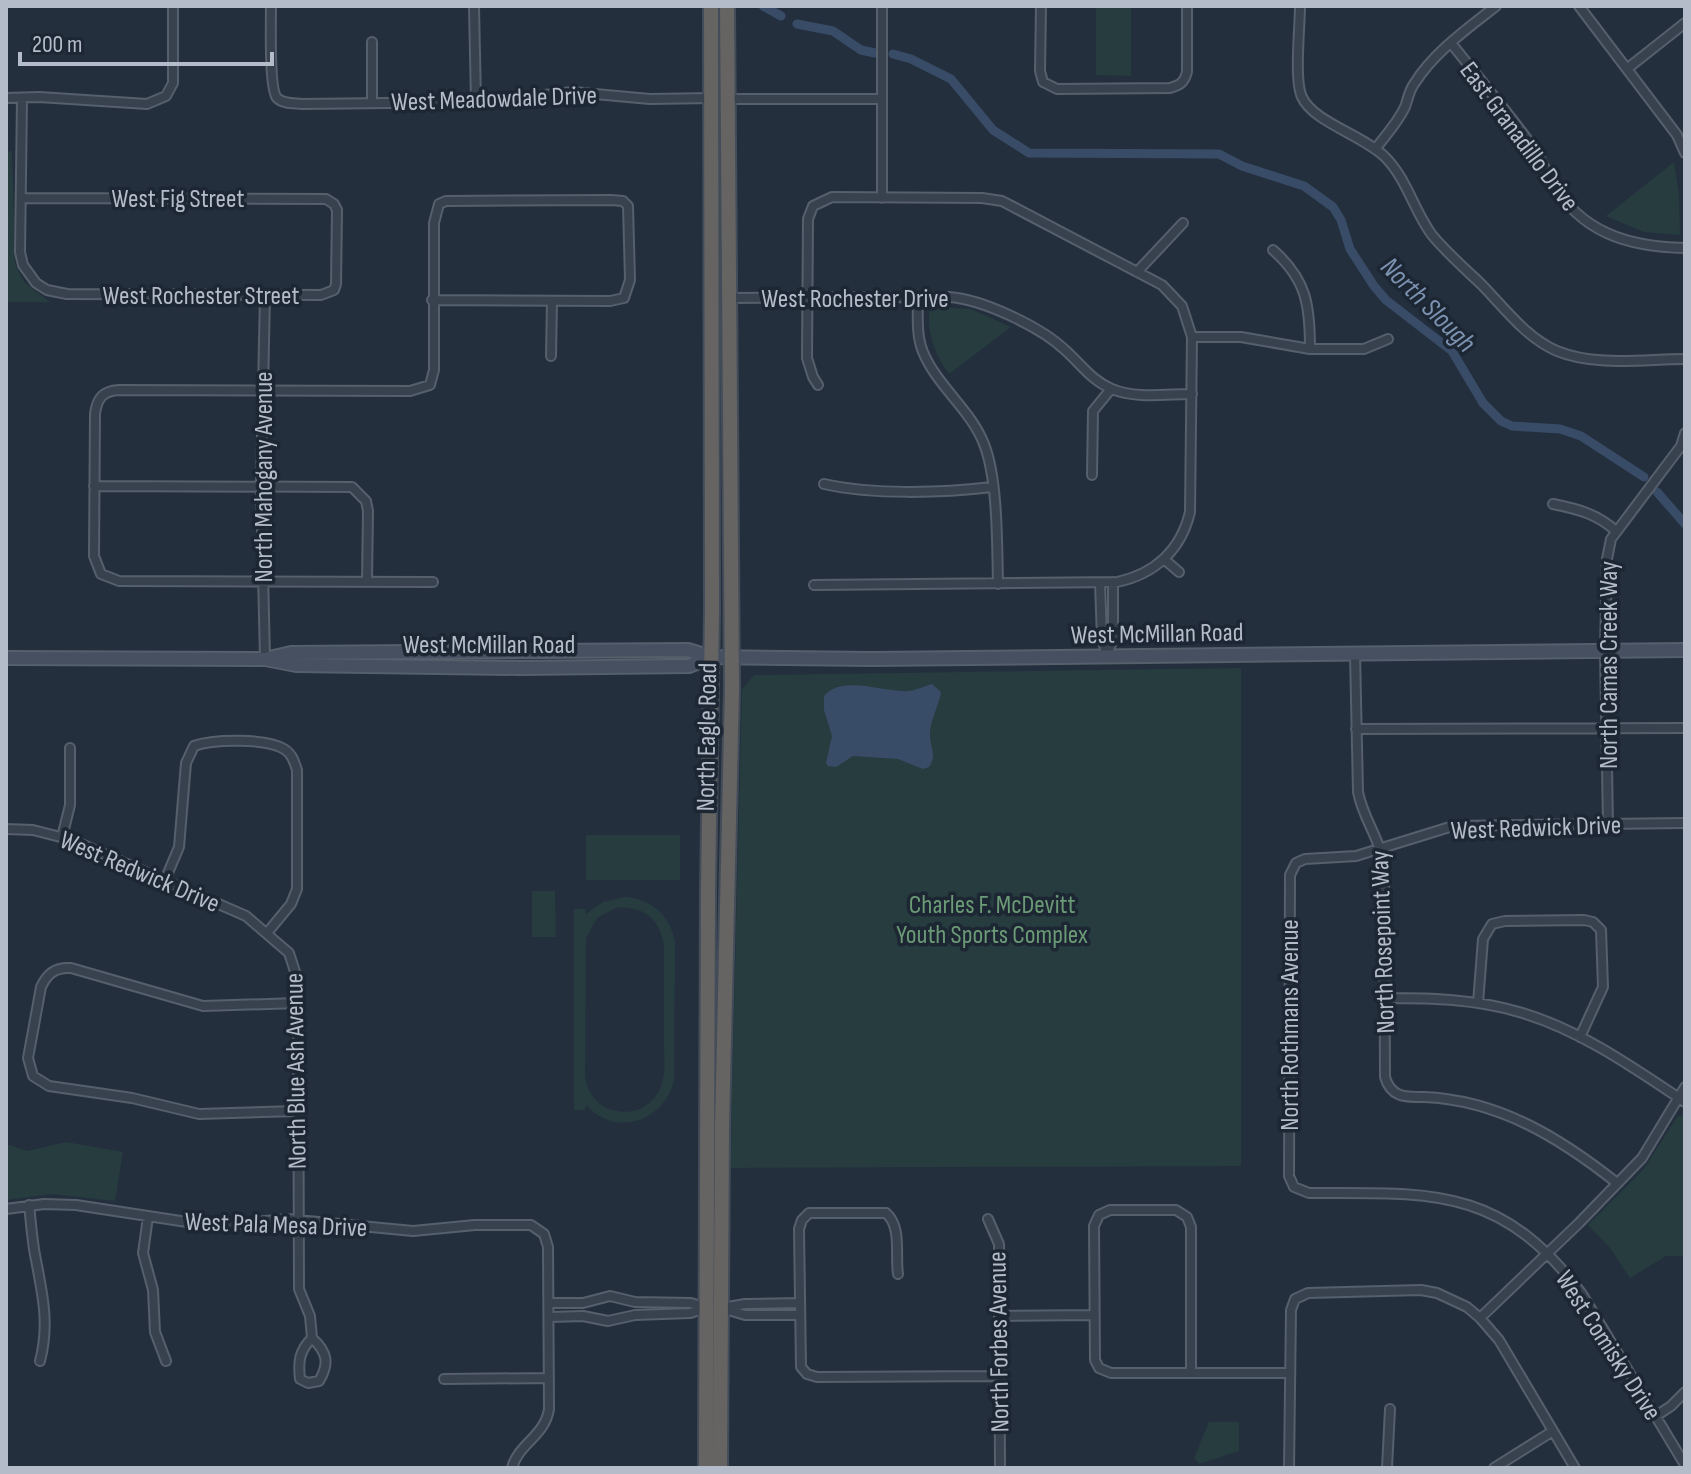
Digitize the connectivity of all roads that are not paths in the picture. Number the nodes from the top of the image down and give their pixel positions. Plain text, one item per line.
1 (173, 6) edge
2 (271, 6) edge
3 (474, 6) edge
4 (711, 6) edge
5 (727, 6) edge
6 (882, 6) edge
7 (1041, 6) edge
8 (1187, 6) edge
9 (1300, 6) edge
10 (1496, 6) edge
11 (1579, 6) edge
12 (1685, 23) edge
13 (372, 42) dead end
14 (1451, 43) junction
15 (712, 67) junction
16 (1628, 68) junction
17 (6, 98) edge
18 (22, 98) junction
19 (712, 98) junction
20 (729, 99) junction
21 (882, 99) junction
22 (372, 102) junction
23 (476, 102) junction
24 (728, 131) junction
25 (1376, 148) junction
26 (1685, 153) edge
27 (21, 198) junction
28 (882, 198) junction
29 (1183, 223) dead end
30 (1685, 248) edge
31 (1273, 250) dead end
32 (1137, 272) junction
33 (334, 290) joint
34 (265, 295) junction
35 (807, 297) junction
36 (918, 297) junction
37 (729, 298) junction
38 (432, 300) junction
39 (552, 301) junction
40 (1192, 337) junction
41 (1388, 339) dead end
42 (1310, 349) junction
43 (551, 356) dead end
44 (1685, 359) edge
45 (818, 385) dead end
46 (1111, 389) junction
47 (263, 390) junction
48 (1192, 394) junction
49 (1685, 433) edge
50 (1092, 475) dead end
51 (824, 484) dead end
52 (94, 486) junction
53 (261, 486) junction
54 (992, 487) junction
55 (1553, 504) dead end
56 (1616, 531) junction
57 (1165, 560) junction
58 (1179, 572) dead end
59 (263, 581) junction
60 (367, 581) junction
61 (433, 582) dead end
62 (1113, 582) junction
63 (1100, 583) junction
64 (998, 584) junction
65 (814, 585) dead end
66 (1685, 650) edge
67 (1605, 651) junction
68 (296, 652) junction
69 (1355, 653) junction
70 (1107, 655) junction
71 (711, 657) junction
72 (731, 657) junction
73 (6, 658) edge
74 (265, 659) junction
75 (369, 665) junction
76 (1607, 728) junction
77 (1685, 728) edge
78 (1356, 729) junction
79 (70, 748) dead end
80 (1685, 823) edge
81 (1608, 824) junction
82 (6, 829) edge
83 (62, 837) junction
84 (1382, 848) junction
85 (1296, 863) joint
86 (165, 880) junction
87 (267, 933) junction
88 (1386, 998) junction
89 (298, 1003) junction
90 (1478, 1003) junction
91 (1580, 1037) junction
92 (1685, 1087) edge
93 (1682, 1100) edge
94 (298, 1111) junction
95 (1617, 1183) junction
96 (1294, 1187) joint
97 (706, 1197) junction
98 (29, 1205) junction
99 (6, 1209) edge
100 (148, 1217) junction
101 (988, 1219) dead end
102 (297, 1220) junction
103 (1546, 1252) junction
104 (898, 1274) dead end
105 (550, 1303) junction
106 (800, 1303) junction
107 (706, 1308) junction
108 (722, 1308) junction
109 (800, 1315) junction
110 (1094, 1315) junction
111 (999, 1316) junction
112 (550, 1317) junction
113 (1480, 1318) junction
114 (312, 1338) junction
115 (40, 1361) dead end
116 (166, 1361) dead end
117 (1191, 1373) junction
118 (1290, 1373) junction
119 (999, 1376) junction
120 (549, 1378) junction
121 (444, 1379) dead end
122 (1685, 1392) edge
123 (1390, 1409) dead end
124 (1656, 1416) junction
125 (1553, 1431) junction
126 (720, 1441) junction
127 (1685, 1465) edge
128 (512, 1468) edge
129 (706, 1468) edge
130 (720, 1468) edge
131 (1000, 1468) edge
132 (1289, 1468) edge
133 (1387, 1468) edge
134 (1494, 1468) edge
135 (1575, 1468) edge

1 - 18 street
2 - 22 street, West Meadowdale Drive
3 - 23 street
4 - 15 highway, North Eagle Road
5 - 20 highway, North Eagle Road
6 - 21 street
7 - 8 street
9 - 25 street
10 - 14 street
11 - 16 street
12 - 16 street
13 - 22 street
14 - 25 street
14 - 30 street, East Granadillo Drive
15 - 19 highway, North Eagle Road
15 - 20 highway
16 - 26 street
17 - 18 street
18 - 27 street
19 - 23 street, West Meadowdale Drive
19 - 24 highway
19 - 71 highway, North Eagle Road
20 - 21 street
20 - 24 highway, North Eagle Road
21 - 28 street
22 - 23 street, West Meadowdale Drive
24 - 37 highway, North Eagle Road
25 - 44 street
27 - 33 street, West Fig Street
27 - 34 street, West Rochester Street
28 - 32 street
28 - 35 street
29 - 32 street
31 - 42 street
32 - 40 street
33 - 34 street, West Rochester Street
34 - 47 street, North Mahogany Avenue
35 - 36 street, West Rochester Drive
35 - 37 street, West Rochester Drive
35 - 45 street
36 - 46 street, West Rochester Drive
36 - 54 street
37 - 72 highway, North Eagle Road
38 - 39 street
38 - 39 street
38 - 47 street
39 - 43 street
40 - 42 street
40 - 48 street
41 - 42 street
46 - 48 street, West Rochester Drive
46 - 50 street
47 - 52 street
47 - 53 street, North Mahogany Avenue
48 - 57 street
49 - 56 street, North Camas Creek Way
51 - 54 street
52 - 53 street
52 - 59 street
53 - 59 street, North Mahogany Avenue
53 - 60 street
54 - 64 street
55 - 56 street
56 - 67 street, North Camas Creek Way
57 - 58 street
57 - 62 street
59 - 60 street
59 - 74 street, North Mahogany Avenue
60 - 61 street
62 - 63 street
62 - 70 street
63 - 64 street
63 - 70 street
64 - 65 street
66 - 67 main road, West McMillan Road
67 - 69 main road, West McMillan Road
67 - 76 street, North Camas Creek Way
68 - 71 main road, West McMillan Road
68 - 74 main road, West McMillan Road
68 - 75 main road
69 - 70 main road, West McMillan Road
69 - 78 street, North Rosepoint Way
70 - 72 main road, West McMillan Road
71 - 72 main road, West McMillan Road
71 - 75 main road, West McMillan Road
71 - 97 highway, North Eagle Road
72 - 108 highway, North Eagle Road
73 - 74 main road, West McMillan Road
74 - 75 main road, West McMillan Road
76 - 77 street
76 - 78 street
76 - 81 street, North Camas Creek Way
78 - 84 street, North Rosepoint Way
79 - 83 street
80 - 81 street, West Redwick Drive
81 - 84 street, West Redwick Drive
82 - 83 street, West Redwick Drive
83 - 86 street, West Redwick Drive
84 - 85 street, West Redwick Drive
84 - 88 street, North Rosepoint Way
85 - 96 street, North Rothmans Avenue
86 - 87 street, West Redwick Drive
86 - 87 street
87 - 89 street, North Blue Ash Avenue
88 - 90 street
88 - 95 street, North Rosepoint Way
89 - 94 street, North Blue Ash Avenue
89 - 94 street
90 - 91 street
90 - 91 street
91 - 93 street
92 - 93 street
93 - 95 street
94 - 102 street, North Blue Ash Avenue
95 - 103 street
96 - 103 street, West Comisky Drive
97 - 107 highway, North Eagle Road
97 - 108 highway
98 - 99 street, West Pala Mesa Drive
98 - 100 street, West Pala Mesa Drive
98 - 115 street
100 - 102 street, West Pala Mesa Drive
100 - 116 street
101 - 111 street, North Forbes Avenue
102 - 105 street, West Pala Mesa Drive
102 - 114 street, North Blue Ash Avenue
103 - 113 street
103 - 124 street, West Comisky Drive
104 - 106 street
105 - 107 street
105 - 112 street
106 - 108 street
106 - 109 street
107 - 112 street
107 - 126 highway
107 - 129 highway, North Eagle Road
108 - 109 street
108 - 126 highway, North Eagle Road
109 - 119 street
110 - 111 street
110 - 117 street
110 - 117 street
111 - 119 street, North Forbes Avenue
112 - 120 street
113 - 118 street
113 - 125 street
114 - 114 street, North Blue Ash Avenue
117 - 118 street
118 - 132 street
119 - 131 street, North Forbes Avenue
120 - 121 street
120 - 128 street
122 - 124 street
123 - 133 street
124 - 127 street, West Comisky Drive
125 - 134 street
125 - 135 street
126 - 130 highway, North Eagle Road

